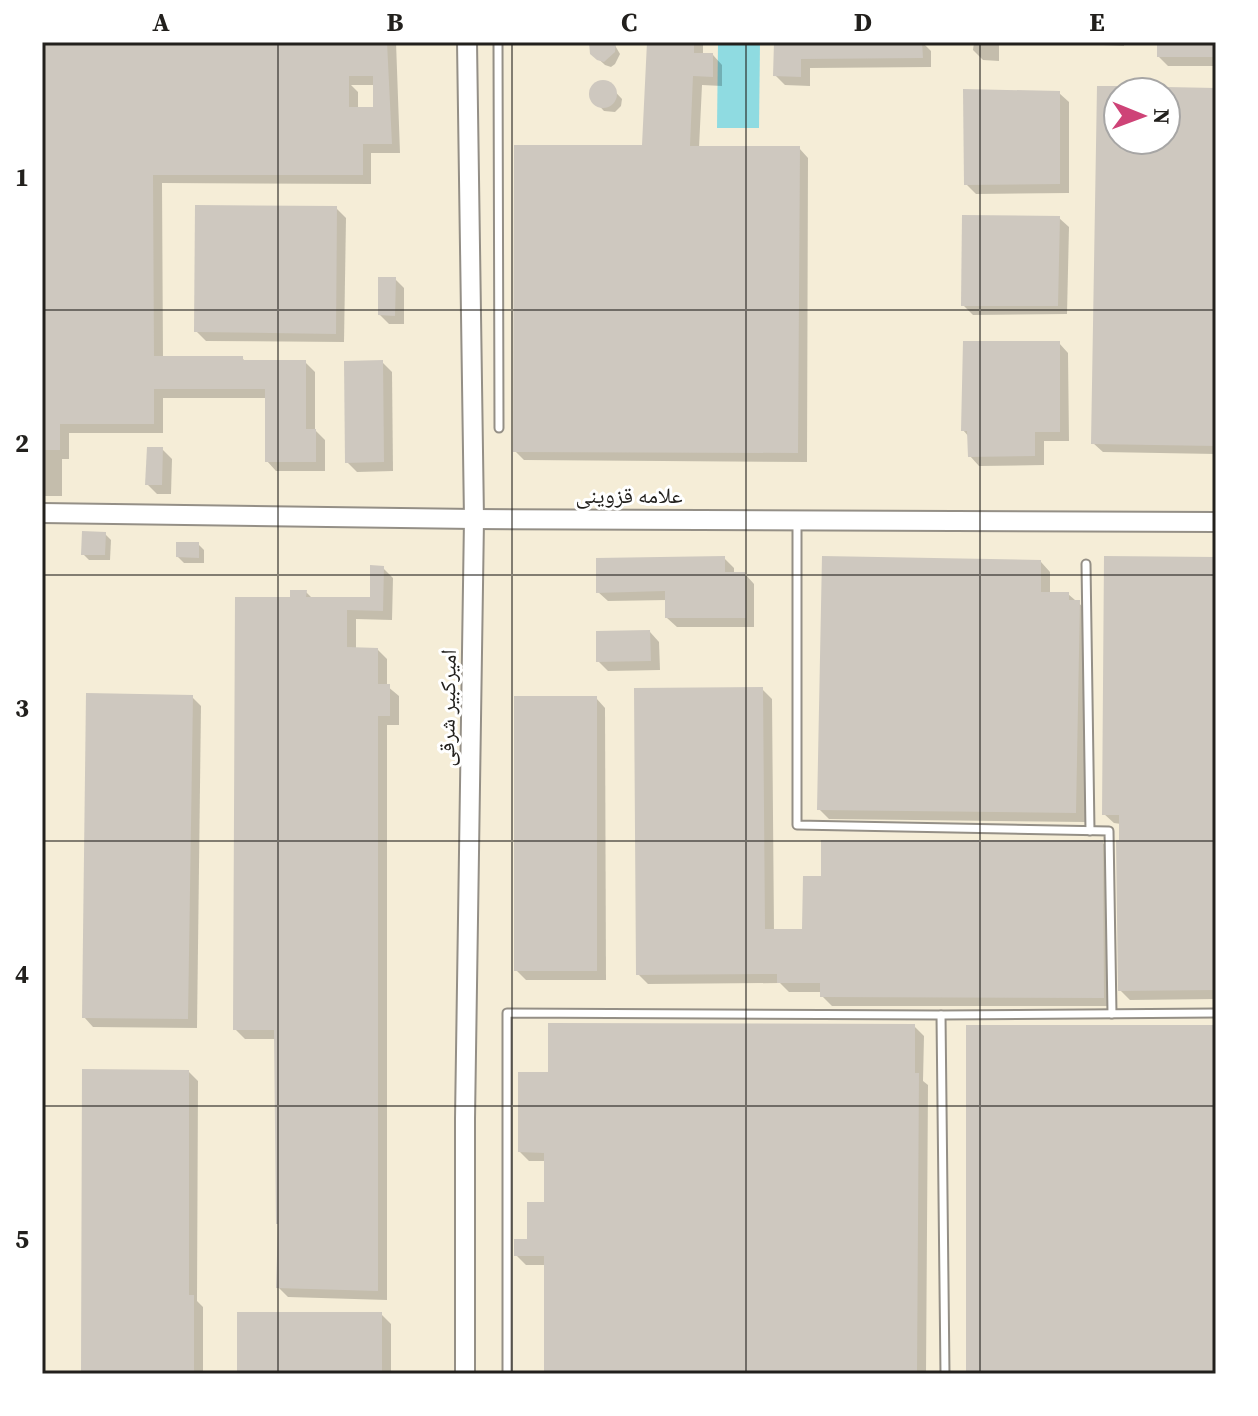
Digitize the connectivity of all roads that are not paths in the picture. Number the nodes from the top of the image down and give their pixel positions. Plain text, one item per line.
1 (467, 42) edge
2 (498, 42) edge
3 (499, 428) dead end
4 (42, 513) edge
5 (474, 519) junction
6 (797, 520) junction
7 (1216, 522) edge
8 (1086, 564) dead end
9 (1090, 831) junction
10 (1216, 1013) edge
11 (1112, 1014) junction
12 (941, 1015) junction
13 (465, 1374) edge
14 (507, 1374) edge
15 (945, 1374) edge

1 - 5 street, امیرکبیر شرقی
2 - 3 lane
4 - 5 street, علامه قزوینی
5 - 6 street, علامه قزوینی
5 - 13 street, امیرکبیر شرقی
6 - 7 street, علامه قزوینی
6 - 9 lane
8 - 9 lane
9 - 11 lane
10 - 11 lane
11 - 12 lane
12 - 14 lane
12 - 15 lane

